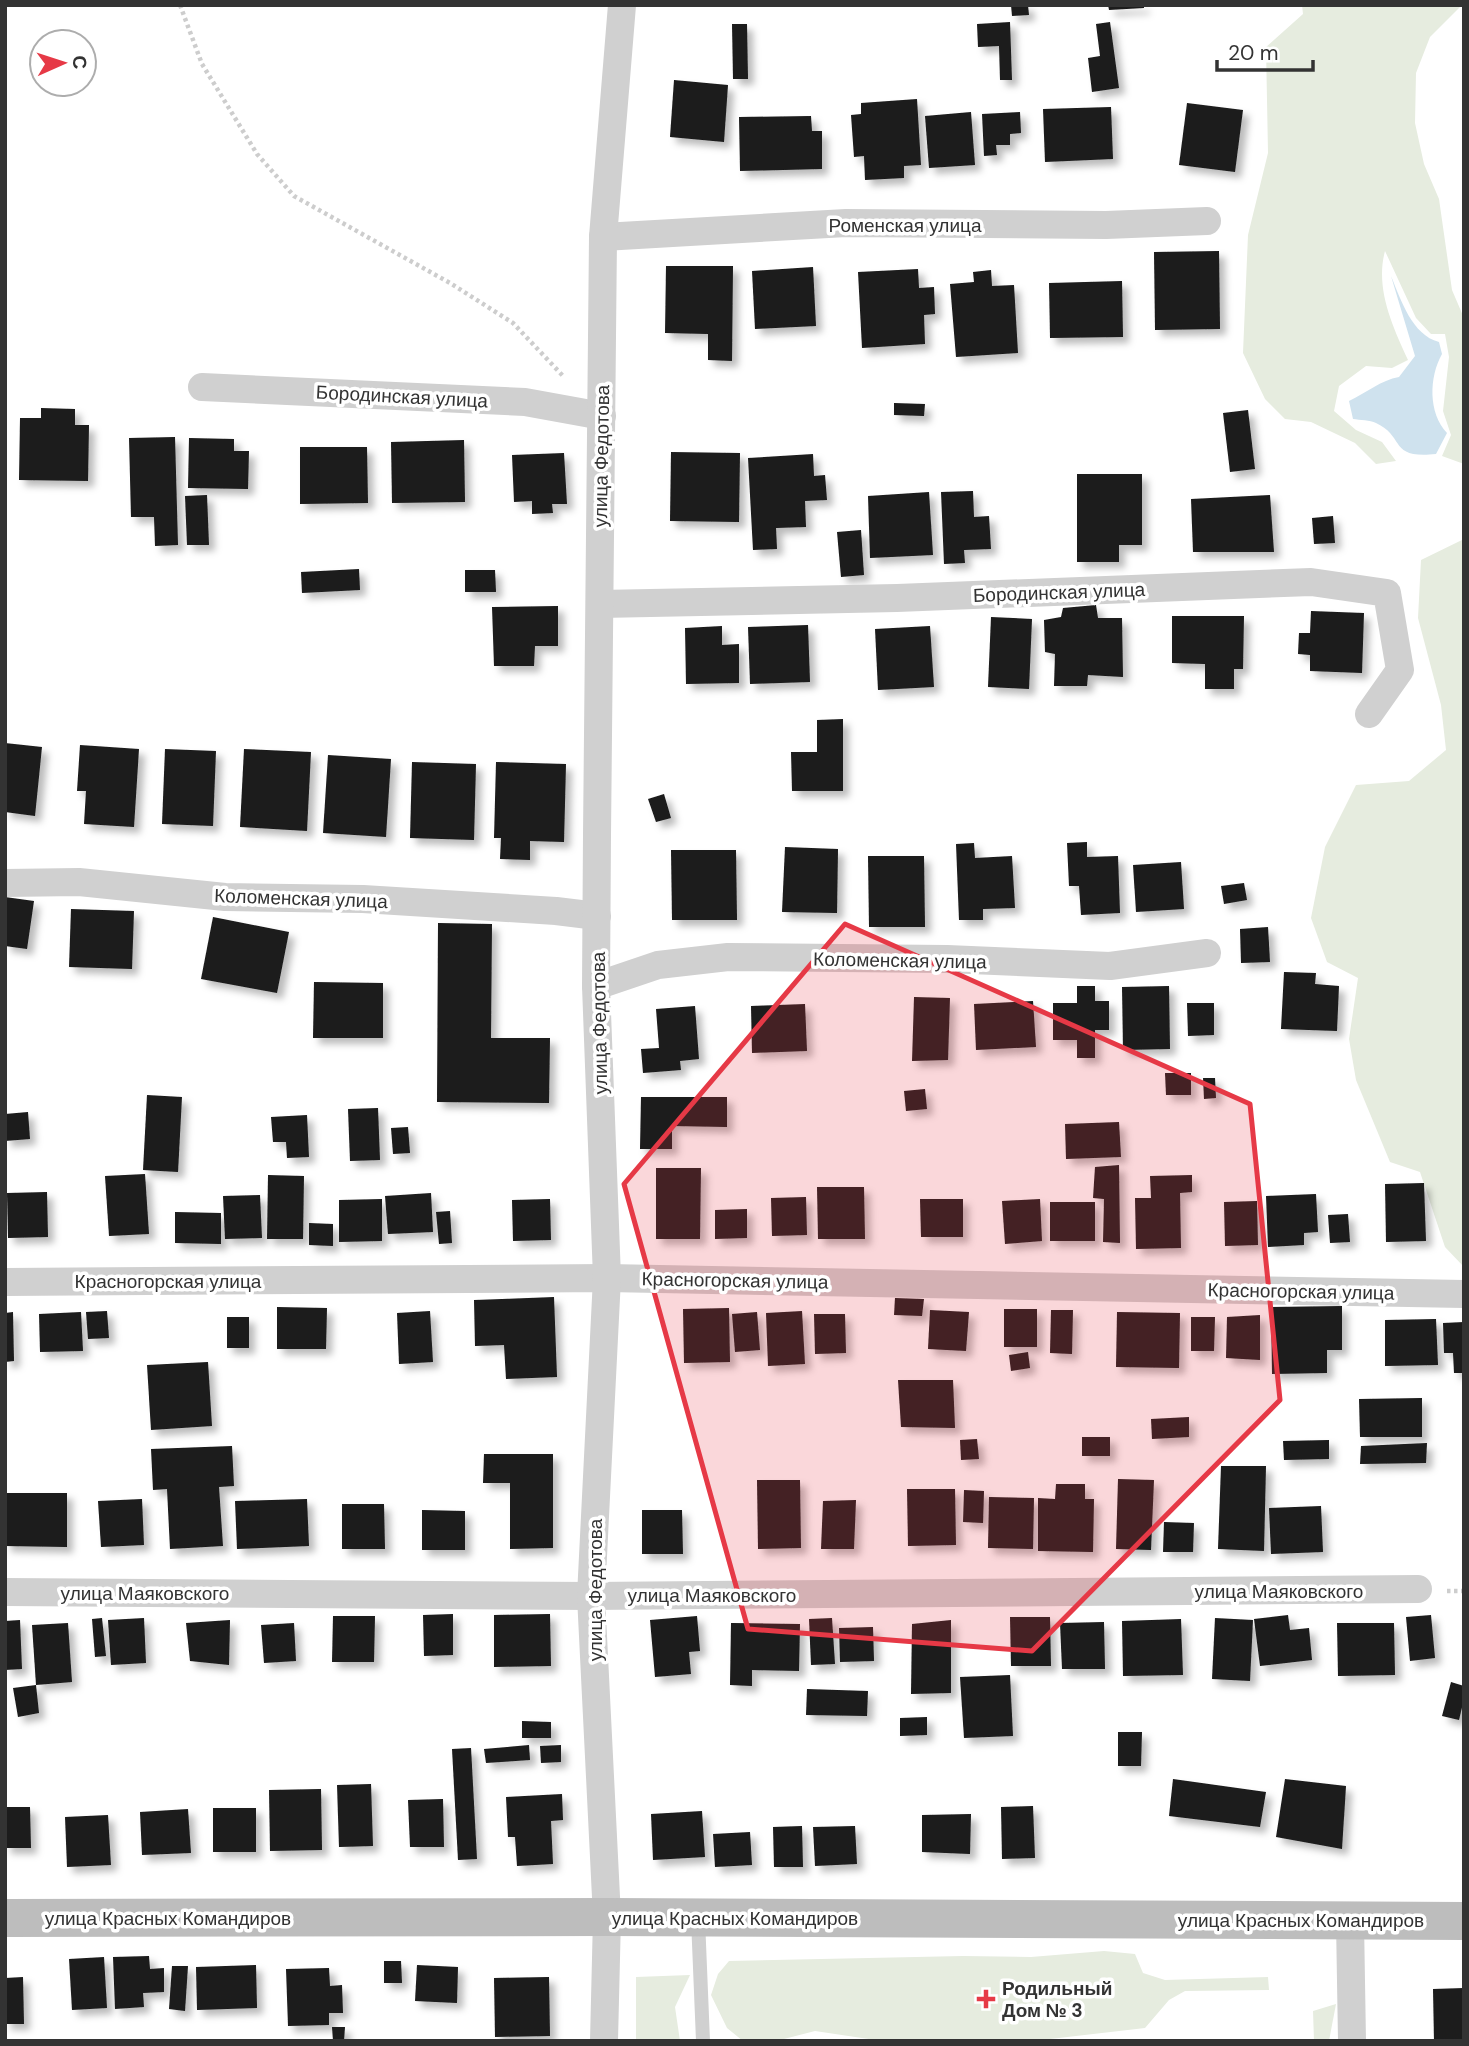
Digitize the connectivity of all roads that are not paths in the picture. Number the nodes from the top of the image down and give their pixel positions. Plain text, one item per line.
1 (622, 7) edge
2 (1207, 220) dead end
3 (603, 237) junction
4 (202, 387) dead end
5 (601, 416) junction
6 (600, 604) junction
7 (1369, 714) dead end
8 (5, 883) edge
9 (597, 916) junction
10 (1207, 953) dead end
11 (596, 986) junction
12 (607, 1278) junction
13 (5, 1282) edge
14 (1464, 1294) edge
15 (1418, 1590) dead end
16 (5, 1592) edge
17 (591, 1596) junction
18 (607, 1917) junction
19 (5, 1918) edge
20 (698, 1918) junction
21 (1350, 1921) junction
22 (1464, 1921) edge
23 (604, 2041) edge
24 (703, 2041) edge
25 (1352, 2041) edge

1 - 3 street, улица Федотова
2 - 3 street, Роменская улица
3 - 5 street, улица Федотова
4 - 5 street, Бородинская улица
5 - 6 street, улица Федотова
6 - 7 street, Бородинская улица
6 - 9 street, улица Федотова
8 - 9 street, Коломенская улица
9 - 11 street, улица Федотова
10 - 11 street, Коломенская улица
11 - 12 street, улица Федотова
12 - 13 street, Красногорская улица
12 - 14 street, Красногорская улица
12 - 17 street, улица Федотова
15 - 17 street, улица Маяковского
16 - 17 street, улица Маяковского
17 - 18 street, улица Федотова
18 - 19 street, улица Красных Командиров
18 - 20 street, улица Красных Командиров
18 - 23 street, улица Федотова
20 - 21 street, улица Красных Командиров
20 - 24 lane
21 - 22 street, улица Красных Командиров
21 - 25 street

